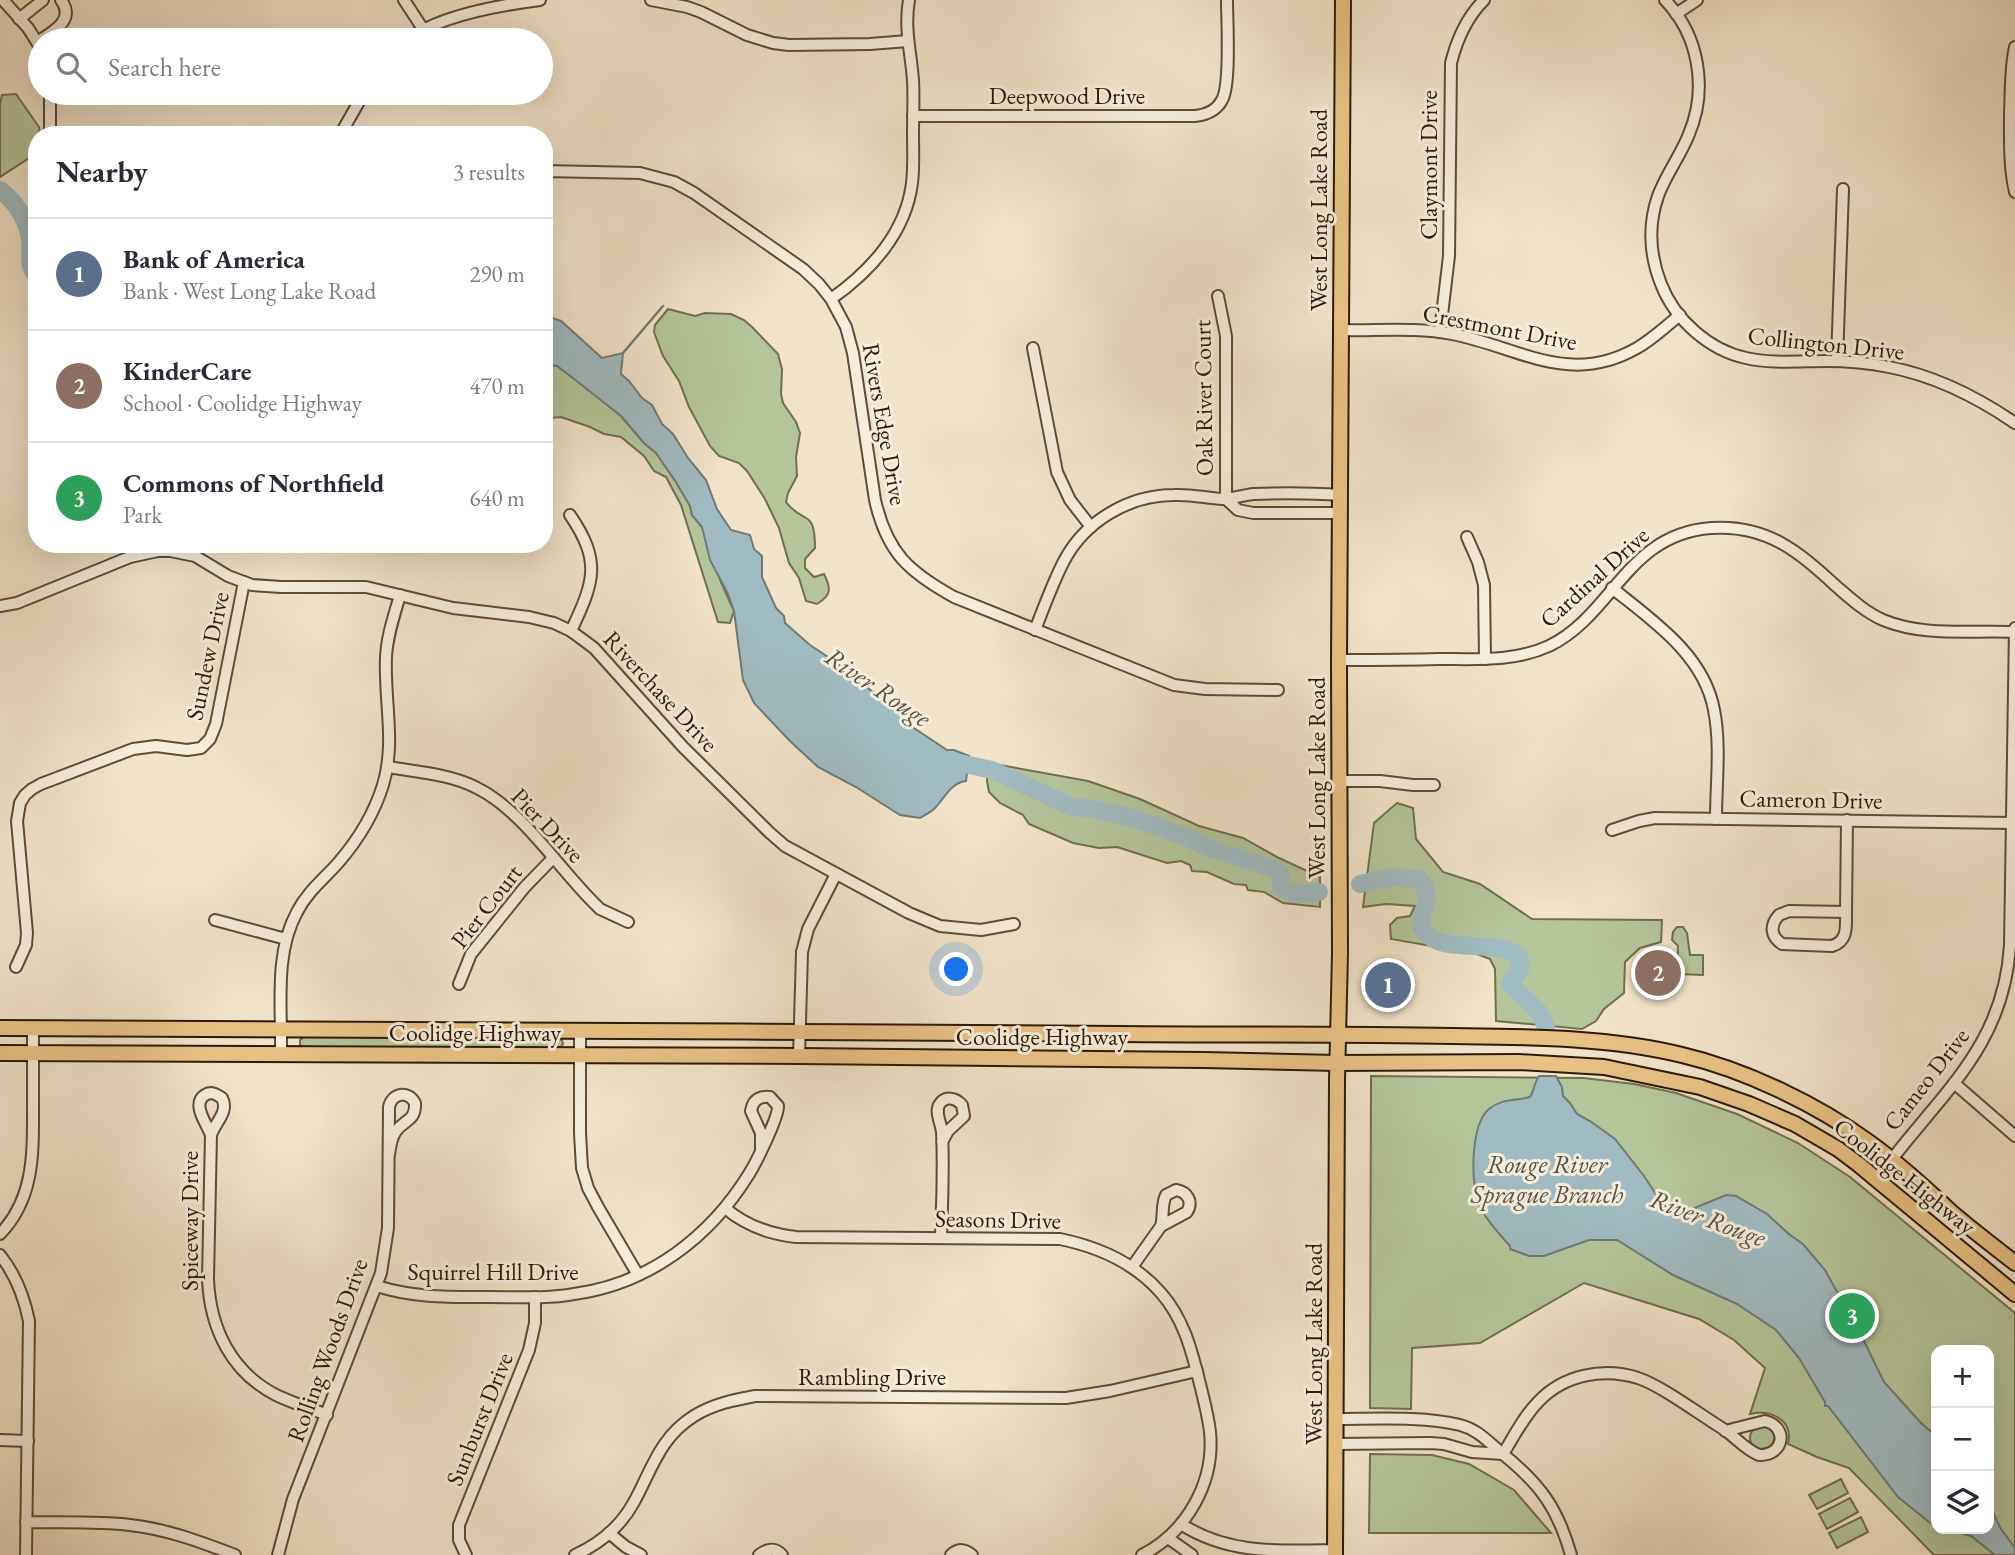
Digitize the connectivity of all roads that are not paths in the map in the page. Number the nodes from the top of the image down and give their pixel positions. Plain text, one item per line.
1 (3, 0) edge
2 (43, 0) edge
3 (61, 0) edge
4 (404, 0) edge
5 (540, 0) edge
6 (651, 0) edge
7 (909, 0) edge
8 (1227, 0) edge
9 (1342, 0) edge
10 (1665, 0) edge
11 (1697, 0) edge
12 (1479, 2) edge
13 (703, 7) edge
14 (1676, 14) junction
15 (19, 19) junction
16 (57, 28) edge
17 (422, 28) edge
18 (426, 28) edge
19 (28, 31) edge
20 (908, 41) junction
21 (2015, 47) edge
22 (50, 105) edge
23 (357, 105) edge
24 (914, 116) junction
25 (50, 126) edge
26 (345, 126) edge
27 (553, 171) edge
28 (1843, 189) dead end
29 (2015, 192) edge
30 (1218, 296) dead end
31 (831, 299) junction
32 (1680, 315) junction
33 (1340, 330) junction
34 (1440, 332) junction
35 (1034, 348) dead end
36 (1837, 361) junction
37 (2015, 423) edge
38 (1340, 495) junction
39 (1226, 499) junction
40 (1339, 513) junction
41 (570, 515) dead end
42 (1091, 527) junction
43 (1467, 537) dead end
44 (149, 553) edge
45 (180, 553) edge
46 (244, 582) junction
47 (1612, 588) junction
48 (400, 595) junction
49 (0, 606) edge
50 (2015, 629) edge
51 (1035, 630) junction
52 (572, 631) junction
53 (1485, 659) junction
54 (1339, 660) junction
55 (1278, 690) dead end
56 (388, 767) junction
57 (1339, 781) junction
58 (1434, 785) dead end
59 (1716, 818) junction
60 (1847, 820) junction
61 (2012, 823) junction
62 (1612, 830) dead end
63 (553, 858) junction
64 (836, 874) junction
65 (1846, 912) junction
66 (215, 920) dead end
67 (628, 922) dead end
68 (1014, 924) dead end
69 (286, 939) junction
70 (2012, 945) edge
71 (16, 967) dead end
72 (459, 984) dead end
73 (0, 1028) edge
74 (33, 1028) junction
75 (282, 1029) junction
76 (580, 1030) junction
77 (799, 1032) junction
78 (1182, 1035) junction
79 (1221, 1035) junction
80 (1338, 1035) junction
81 (1493, 1037) junction
82 (1529, 1038) junction
83 (33, 1053) junction
84 (0, 1054) edge
85 (281, 1054) junction
86 (580, 1055) junction
87 (799, 1056) junction
88 (1169, 1059) junction
89 (1204, 1060) junction
90 (1485, 1062) junction
91 (1519, 1062) junction
92 (1337, 1063) junction
93 (1954, 1083) junction
94 (211, 1135) dead end
95 (2015, 1136) edge
96 (942, 1142) dead end
97 (761, 1150) dead end
98 (389, 1155) junction
99 (1891, 1159) junction
100 (1877, 1179) junction
101 (725, 1208) junction
102 (1161, 1226) dead end
103 (0, 1234) edge
104 (941, 1238) junction
105 (0, 1255) edge
106 (2015, 1263) edge
107 (1132, 1267) junction
108 (638, 1275) junction
109 (377, 1286) junction
110 (2015, 1294) edge
111 (536, 1297) junction
112 (1197, 1371) junction
113 (327, 1415) junction
114 (1336, 1419) junction
115 (1725, 1431) junction
116 (0, 1440) edge
117 (28, 1441) junction
118 (1336, 1444) junction
119 (1503, 1454) junction
120 (26, 1522) junction
121 (1181, 1524) junction
122 (609, 1533) junction
123 (1168, 1538) junction
124 (1335, 1552) edge
125 (26, 1555) edge
126 (235, 1555) edge
127 (278, 1555) edge
128 (466, 1555) edge
129 (575, 1555) edge
130 (641, 1555) edge
131 (759, 1555) edge
132 (782, 1555) edge
133 (951, 1555) edge
134 (972, 1555) edge
135 (1142, 1555) edge
136 (1192, 1555) edge
137 (1571, 1555) edge

1 - 15 street
2 - 15 street
3 - 16 street
4 - 17 street
5 - 18 street
6 - 13 street
7 - 20 street
8 - 24 street, Deepwood Drive
9 - 33 main road, West Long Lake Road
10 - 14 street, Collington Drive
11 - 14 street
12 - 34 street, Claymont Drive
13 - 20 street
14 - 32 street, Collington Drive
15 - 19 street
20 - 24 street
21 - 29 street
22 - 25 street
23 - 26 street
24 - 31 street
27 - 31 street, Rivers Edge Drive
28 - 36 street
30 - 39 street, Oak River Court
31 - 51 street, Rivers Edge Drive
32 - 34 street, Crestmont Drive
32 - 36 street, Collington Drive
33 - 34 street, Crestmont Drive
33 - 38 main road, West Long Lake Road
35 - 42 street
36 - 37 street, Collington Drive
38 - 39 street
38 - 40 main road, West Long Lake Road
39 - 40 street
39 - 42 street
40 - 54 main road, West Long Lake Road
41 - 52 street
42 - 51 street
43 - 53 street
44 - 49 street, Riverchase Drive
45 - 46 street, Riverchase Drive
46 - 48 street, Riverchase Drive
46 - 71 street, Sundew Drive
47 - 50 street, Cardinal Drive
47 - 53 street, Cardinal Drive
47 - 59 street
48 - 52 street, Riverchase Drive
48 - 56 street
50 - 61 street, Cameo Drive
51 - 55 street, Rivers Edge Drive
52 - 64 street, Riverchase Drive
53 - 54 street, Cardinal Drive
54 - 57 main road, West Long Lake Road
56 - 63 street, Pier Drive
56 - 69 street
57 - 58 street
57 - 80 main road, West Long Lake Road
59 - 60 street, Cameron Drive
59 - 62 street, Cameron Drive
60 - 61 street, Cameron Drive
60 - 65 street
61 - 70 street, Cameo Drive
63 - 67 street, Pier Drive
63 - 72 street, Pier Court
64 - 68 street, Riverchase Drive
64 - 77 street
65 - 65 street
66 - 69 street
69 - 75 street
70 - 93 street, Cameo Drive
73 - 74 main road, Coolidge Highway
74 - 75 main road, Coolidge Highway
74 - 83 street
75 - 76 main road, Coolidge Highway
75 - 85 street
76 - 77 main road, Coolidge Highway
76 - 86 street
77 - 78 main road, Coolidge Highway
77 - 87 street
78 - 79 main road, Coolidge Highway
78 - 88 main road
79 - 80 main road, Coolidge Highway
79 - 89 main road
80 - 81 main road, Coolidge Highway
80 - 92 main road, West Long Lake Road
81 - 82 main road, Coolidge Highway
81 - 90 main road
82 - 91 main road
82 - 99 main road, Coolidge Highway
83 - 84 main road, Coolidge Highway
83 - 85 main road, Coolidge Highway
83 - 103 street
85 - 86 main road, Coolidge Highway
86 - 87 main road, Coolidge Highway
86 - 108 street
87 - 88 main road, Coolidge Highway
88 - 89 main road, Coolidge Highway
89 - 92 main road, Coolidge Highway
90 - 91 main road, Coolidge Highway
90 - 92 main road, Coolidge Highway
91 - 100 main road, Coolidge Highway
92 - 114 main road, West Long Lake Road
93 - 95 street
93 - 99 street, Cameo Drive
94 - 113 street, Spiceway Drive
96 - 104 street
97 - 101 street, Squirrel Hill Drive
98 - 98 street, Rolling Woods Drive
98 - 109 street, Rolling Woods Drive
99 - 100 street, Cameo Drive
99 - 106 main road, Coolidge Highway
100 - 110 main road, Coolidge Highway
101 - 104 street, Seasons Drive
101 - 108 street, Squirrel Hill Drive
102 - 107 street
104 - 107 street, Seasons Drive
105 - 117 street
107 - 112 street, Seasons Drive
108 - 111 street, Squirrel Hill Drive
109 - 111 street, Squirrel Hill Drive
109 - 113 street, Rolling Woods Drive
111 - 128 street, Sunburst Drive
112 - 121 street, Seasons Drive
112 - 122 street, Rambling Drive
113 - 127 street, Rolling Woods Drive
114 - 118 main road, West Long Lake Road
114 - 119 street
115 - 115 street
115 - 119 street
116 - 117 street
117 - 120 street
118 - 119 street
118 - 124 main road, West Long Lake Road
119 - 137 street
120 - 125 street
120 - 126 street
121 - 123 street, Seasons Drive
121 - 124 street
122 - 129 street
122 - 130 street
123 - 135 street, Seasons Drive
123 - 136 street
131 - 132 street
133 - 134 street

